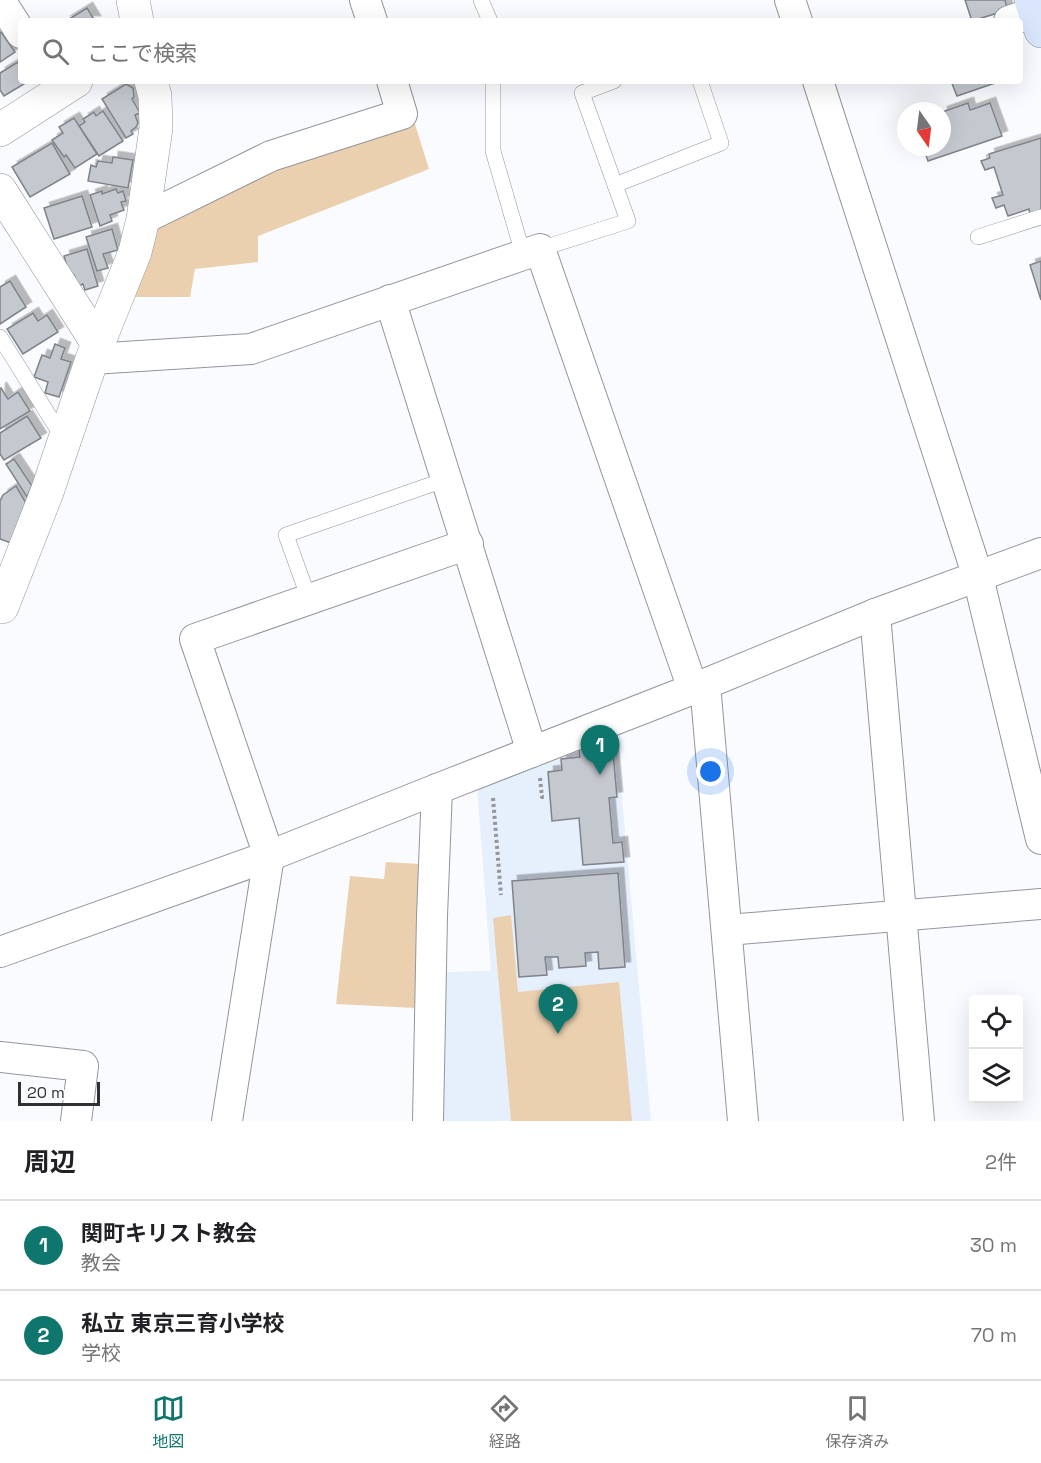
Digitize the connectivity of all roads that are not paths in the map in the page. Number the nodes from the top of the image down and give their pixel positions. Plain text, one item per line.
1 (0, 0) edge
2 (133, 0) edge
3 (365, 0) edge
4 (481, 0) edge
5 (790, 0) edge
6 (136, 18) edge
7 (371, 18) edge
8 (489, 18) edge
9 (796, 18) edge
10 (18, 28) edge
11 (152, 84) edge
12 (393, 84) edge
13 (493, 84) edge
14 (606, 84) edge
15 (701, 84) edge
16 (827, 84) edge
17 (62, 85) edge
18 (0, 130) edge
19 (615, 185) junction
20 (0, 190) edge
21 (1041, 217) edge
22 (143, 219) junction
23 (978, 237) dead end
24 (531, 252) junction
25 (390, 300) junction
26 (0, 337) edge
27 (95, 351) junction
28 (64, 441) junction
29 (447, 479) junction
30 (468, 544) junction
31 (1041, 553) edge
32 (978, 577) junction
33 (309, 599) junction
34 (1, 611) edge
35 (875, 614) junction
36 (699, 687) junction
37 (532, 752) junction
38 (436, 789) junction
39 (1041, 839) edge
40 (269, 856) junction
41 (1041, 904) edge
42 (901, 915) junction
43 (728, 930) junction
44 (0, 952) edge
45 (0, 1057) edge
46 (76, 1121) edge
47 (227, 1121) edge
48 (428, 1121) edge
49 (744, 1121) edge
50 (919, 1121) edge

1 - 10 street
2 - 6 street
3 - 7 street
4 - 8 lane
5 - 9 street
11 - 22 street
12 - 22 street
13 - 24 lane
14 - 19 lane
15 - 19 lane
16 - 32 street
17 - 18 street
19 - 24 lane
20 - 27 street
21 - 23 lane
22 - 27 street
24 - 25 street
24 - 36 street
25 - 27 street
25 - 29 street
26 - 28 lane
27 - 28 street
28 - 34 street
29 - 30 street
29 - 33 lane
30 - 33 street
30 - 37 street
31 - 32 street
32 - 35 street
32 - 39 street
33 - 40 street
35 - 36 street
35 - 42 street
36 - 37 street
36 - 43 street
37 - 38 street
38 - 40 street
38 - 48 street
40 - 44 street
40 - 47 street
41 - 42 street
42 - 43 street
42 - 50 street
43 - 49 street
45 - 46 street

